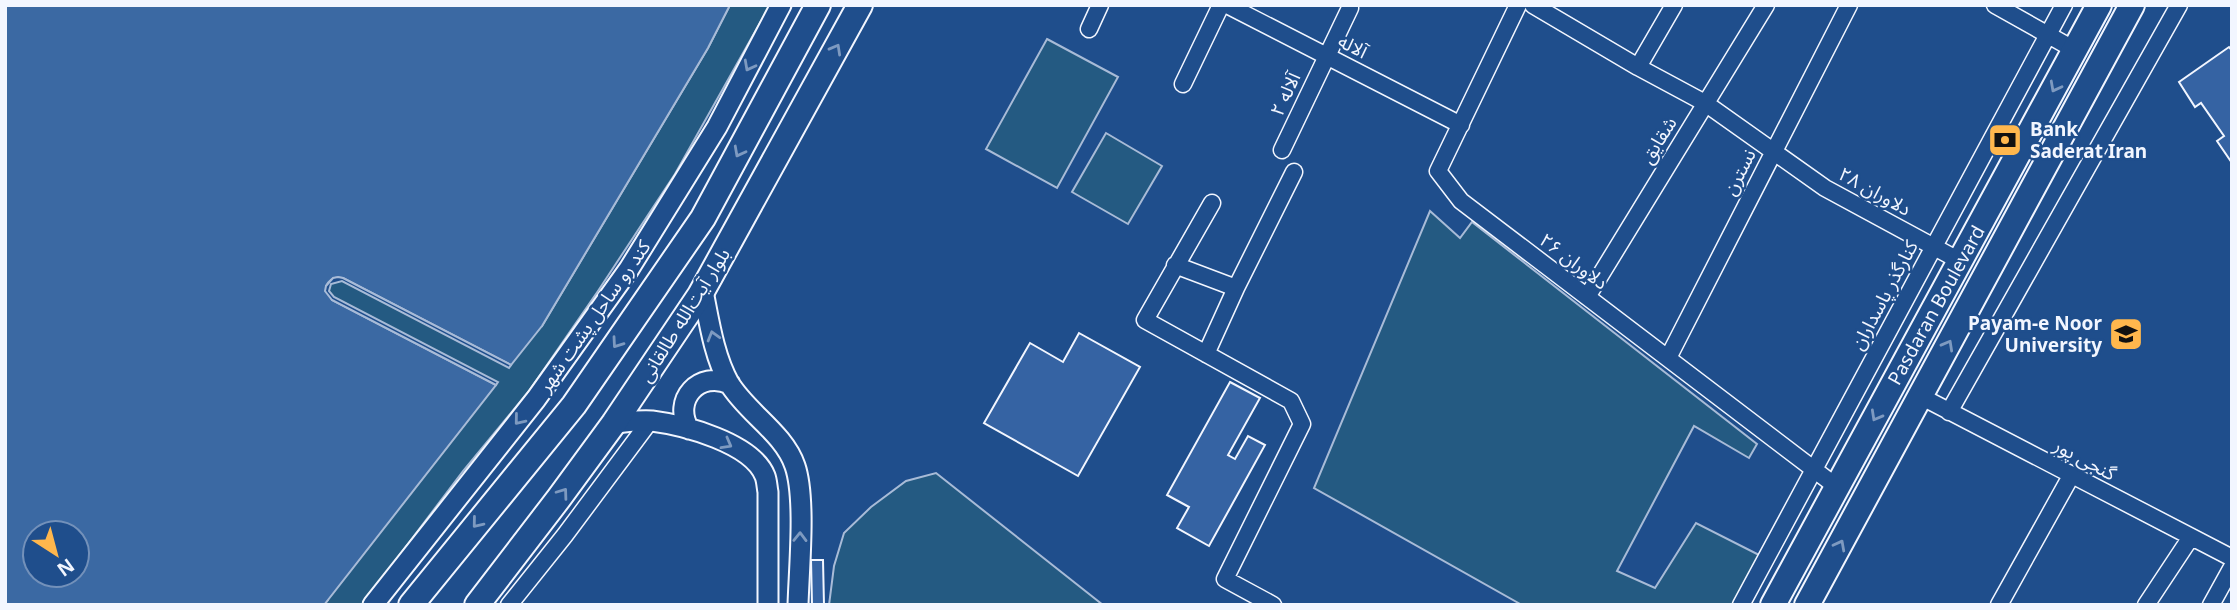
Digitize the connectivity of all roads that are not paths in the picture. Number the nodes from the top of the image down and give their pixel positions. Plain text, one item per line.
1 (781, 5) edge
2 (818, 5) edge
3 (860, 5) edge
4 (1100, 5) edge
5 (1220, 5) edge
6 (1227, 5) edge
7 (1518, 5) edge
8 (1533, 5) edge
9 (1674, 5) edge
10 (1766, 5) edge
11 (1849, 5) edge
12 (1995, 5) edge
13 (2063, 5) edge
14 (2099, 5) edge
15 (2132, 5) edge
16 (2179, 5) edge
17 (1350, 8) dead end
18 (1089, 29) dead end
19 (2048, 35) junction
20 (2075, 50) junction
21 (1326, 56) junction
22 (1638, 67) junction
23 (1183, 85) dead end
24 (1705, 103) junction
25 (1461, 125) junction
26 (1282, 150) dead end
27 (1773, 152) junction
28 (1294, 172) dead end
29 (1212, 203) dead end
30 (1934, 247) junction
31 (1960, 261) junction
32 (1175, 265) junction
33 (1236, 288) junction
34 (703, 291) junction
35 (1587, 297) junction
36 (1206, 354) junction
37 (1668, 359) junction
38 (730, 384) junction
39 (1920, 396) junction
40 (1949, 412) junction
41 (650, 421) junction
42 (614, 423) junction
43 (689, 429) junction
44 (1813, 471) junction
45 (2071, 476) junction
46 (1837, 488) junction
47 (2191, 537) junction
48 (2232, 558) edge
49 (2232, 567) edge
50 (373, 605) edge
51 (411, 605) edge
52 (477, 605) edge
53 (509, 605) edge
54 (768, 605) edge
55 (798, 605) edge
56 (1273, 605) edge
57 (1741, 605) edge
58 (1773, 605) edge
59 (1807, 605) edge
60 (1999, 605) edge
61 (2146, 605) edge
62 (2211, 605) edge

1 -> 50 street, کند رو ساحل پشت شهر
2 -> 51 main road
34 -> 3 main road, بلوار آیت‌الله طالقانی
4 - 18 street
5 - 23 street
6 - 21 street, آلاله
7 - 25 street, دلاوران ۲۶
8 - 22 street, دلاوران ۲۸
9 - 22 street
10 - 24 street, شقایق
11 - 27 street, نسترن
12 - 19 street
13 - 19 street, کنارگذر پاسداران
14 - 20 main road, Pasdaran Boulevard
39 -> 15 main road, Pasdaran Boulevard
16 - 40 street
17 - 21 street, آلاله ۲
19 - 20 street
19 - 30 street, کنارگذر پاسداران
20 -> 31 main road, Pasdaran Boulevard
21 - 25 street, آلاله
21 - 26 street, آلاله ۲
22 - 24 street, دلاوران ۲۸
24 - 27 street, دلاوران ۲۸
24 - 35 street, شقایق
25 - 35 street, دلاوران ۲۶
27 - 30 street, دلاوران ۲۸
27 - 37 street, نسترن
28 - 33 street
29 - 32 street
30 - 31 street, دلاوران ۲۸
30 - 44 street, کنارگذر پاسداران
31 -> 46 main road, Pasdaran Boulevard
32 - 33 street
32 - 36 street
33 - 36 street
38 -> 34 street
34 - 42 main road, بلوار آیت‌الله طالقانی
35 - 37 street, دلاوران ۲۶
36 - 56 street
37 - 44 street, دلاوران ۲۶
38 - 43 street
55 -> 38 street
39 - 40 street, گنجی پور
59 -> 39 main road, Pasdaran Boulevard
40 - 45 street, گنجی پور
41 - 42 street
41 - 43 street
41 - 53 street
52 -> 42 main road, بلوار آیت‌الله طالقانی
43 -> 54 street
44 - 46 street, دلاوران ۲۶
44 - 57 street, کنارگذر پاسداران
45 - 47 street, گنجی پور
45 - 60 street
46 - 58 main road, Pasdaran Boulevard
47 - 48 street, گنجی پور
47 - 61 street
49 - 62 street

